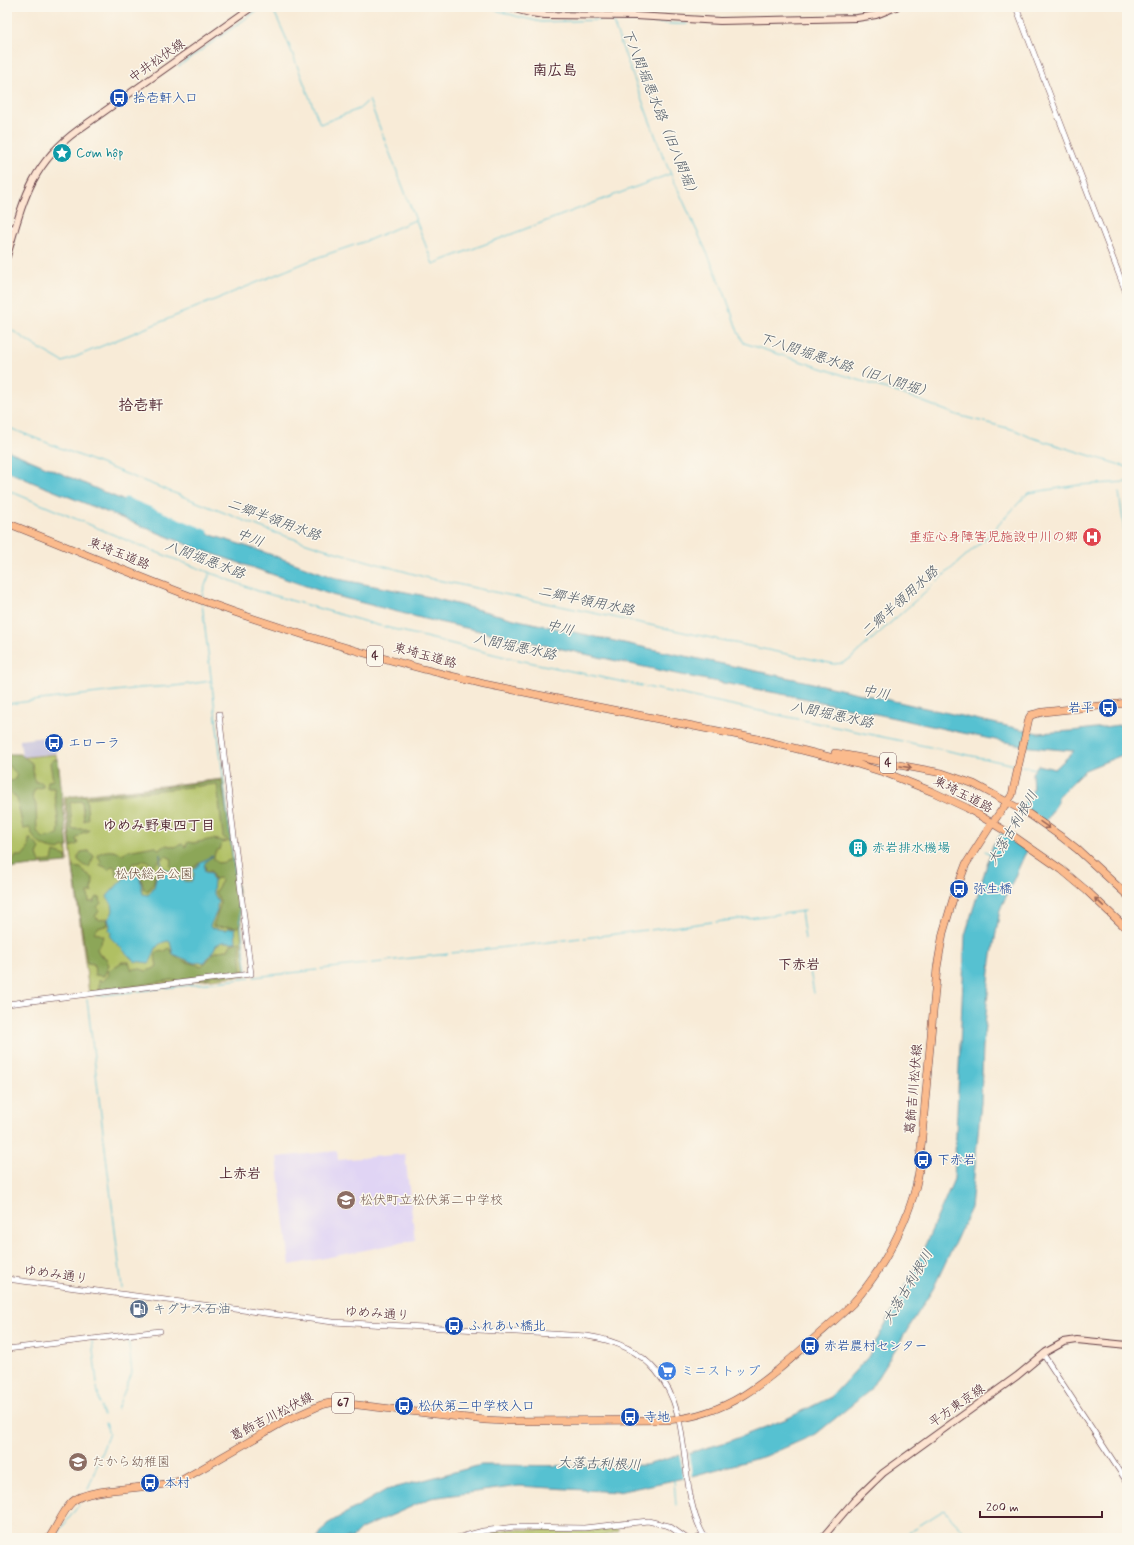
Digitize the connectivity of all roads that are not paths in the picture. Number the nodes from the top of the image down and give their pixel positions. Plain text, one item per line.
1 (252, 7) edge
2 (507, 7) edge
3 (896, 7) edge
4 (1016, 7) edge
5 (7, 226) edge
6 (15, 229) junction
7 (7, 256) edge
8 (1127, 295) edge
9 (7, 523) edge
10 (1127, 703) edge
11 (219, 714) dead end
12 (758, 739) junction
13 (1010, 804) junction
14 (995, 825) junction
15 (1127, 895) edge
16 (1127, 929) edge
17 (7, 1004) edge
18 (7, 1280) edge
19 (160, 1331) dead end
20 (1127, 1345) edge
21 (7, 1349) edge
22 (1043, 1354) junction
23 (679, 1419) junction
24 (1127, 1482) edge
25 (704, 1536) edge
26 (49, 1538) edge
27 (457, 1538) edge
28 (686, 1538) edge
29 (698, 1538) edge
30 (822, 1538) edge

1 - 6 main road, 中井松伏線
2 - 3 main road
4 - 8 street
5 - 6 street
6 - 7 main road, 中井松伏線
9 - 12 main road, 東埼玉道路 / 4
10 - 13 main road, 葛飾吉川松伏線 / 67
11 - 17 street
12 -> 13 main road, 東埼玉道路 / 4
12 - 14 main road, 東埼玉道路 / 4
13 - 14 main road, 葛飾吉川松伏線 / 67
13 -> 15 main road, 東埼玉道路 / 4
16 -> 14 main road, 東埼玉道路 / 4
14 - 23 main road, 葛飾吉川松伏線 / 67
18 - 23 street, ゆめみ通り
19 - 21 street
20 - 22 main road, 平方東京線
22 - 24 street
22 - 30 main road, 平方東京線
23 - 25 street, ゆめみ通り
23 - 26 main road, 葛飾吉川松伏線 / 67
25 - 29 street
27 - 28 street

